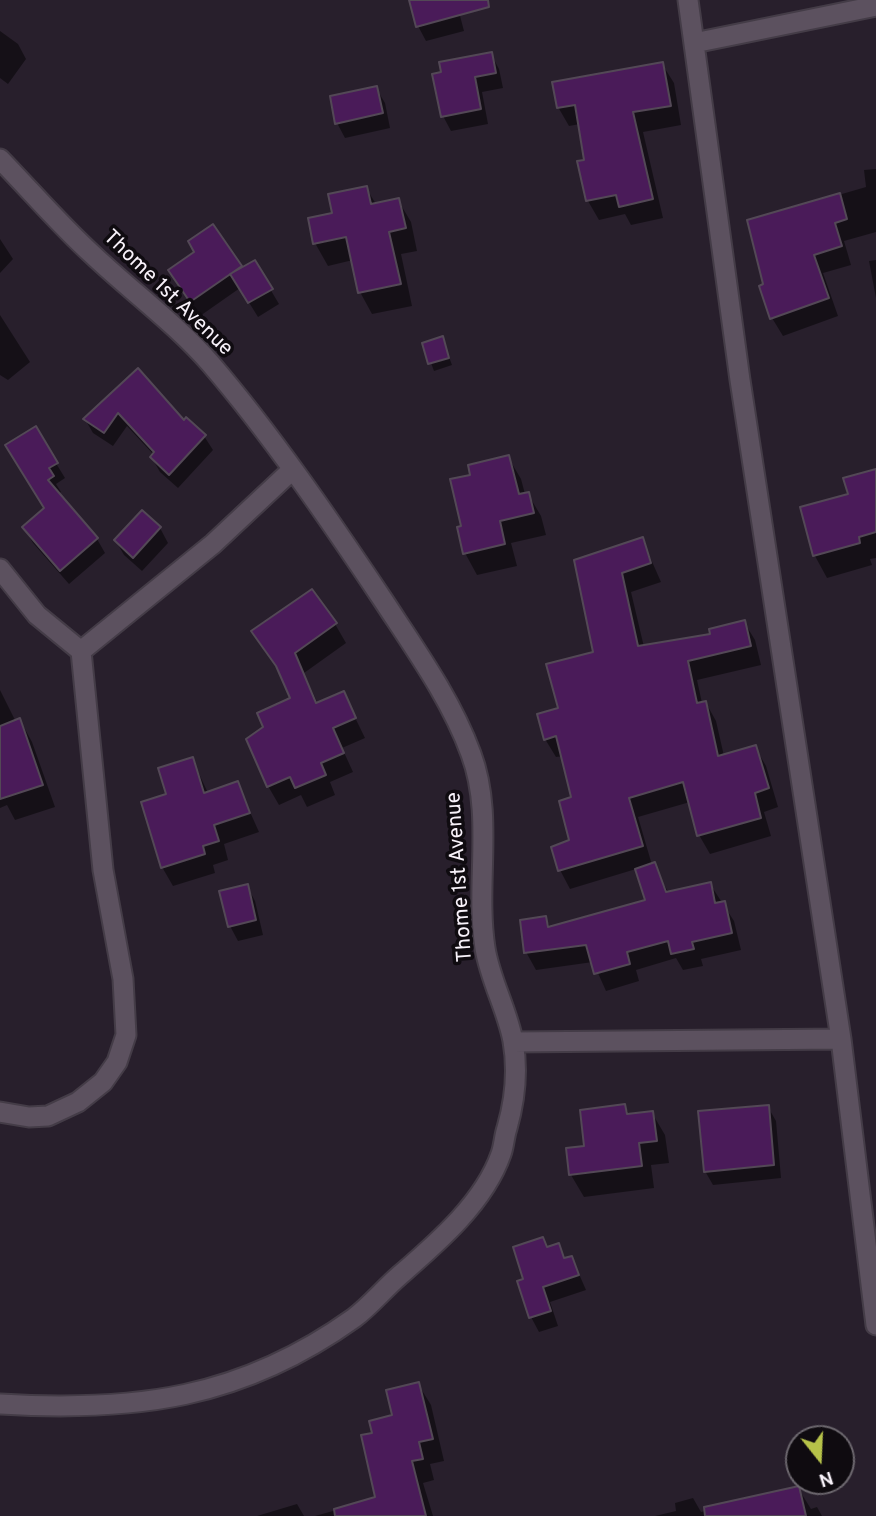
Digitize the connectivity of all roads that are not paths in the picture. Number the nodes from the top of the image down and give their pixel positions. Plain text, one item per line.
1 (688, 0) edge
2 (876, 6) edge
3 (694, 43) junction
4 (0, 159) edge
5 (292, 470) junction
6 (0, 569) edge
7 (81, 651) junction
8 (841, 1039) junction
9 (513, 1042) junction
10 (0, 1112) edge
11 (876, 1325) edge
12 (0, 1404) edge

1 - 3 street
2 - 3 street
3 - 8 street
4 - 5 street, Thome 1st Avenue
5 - 7 street
5 - 9 street, Thome 1st Avenue
6 - 7 street
7 - 10 street
8 - 9 street
8 - 11 street
9 - 12 street, Thome 1st Avenue

